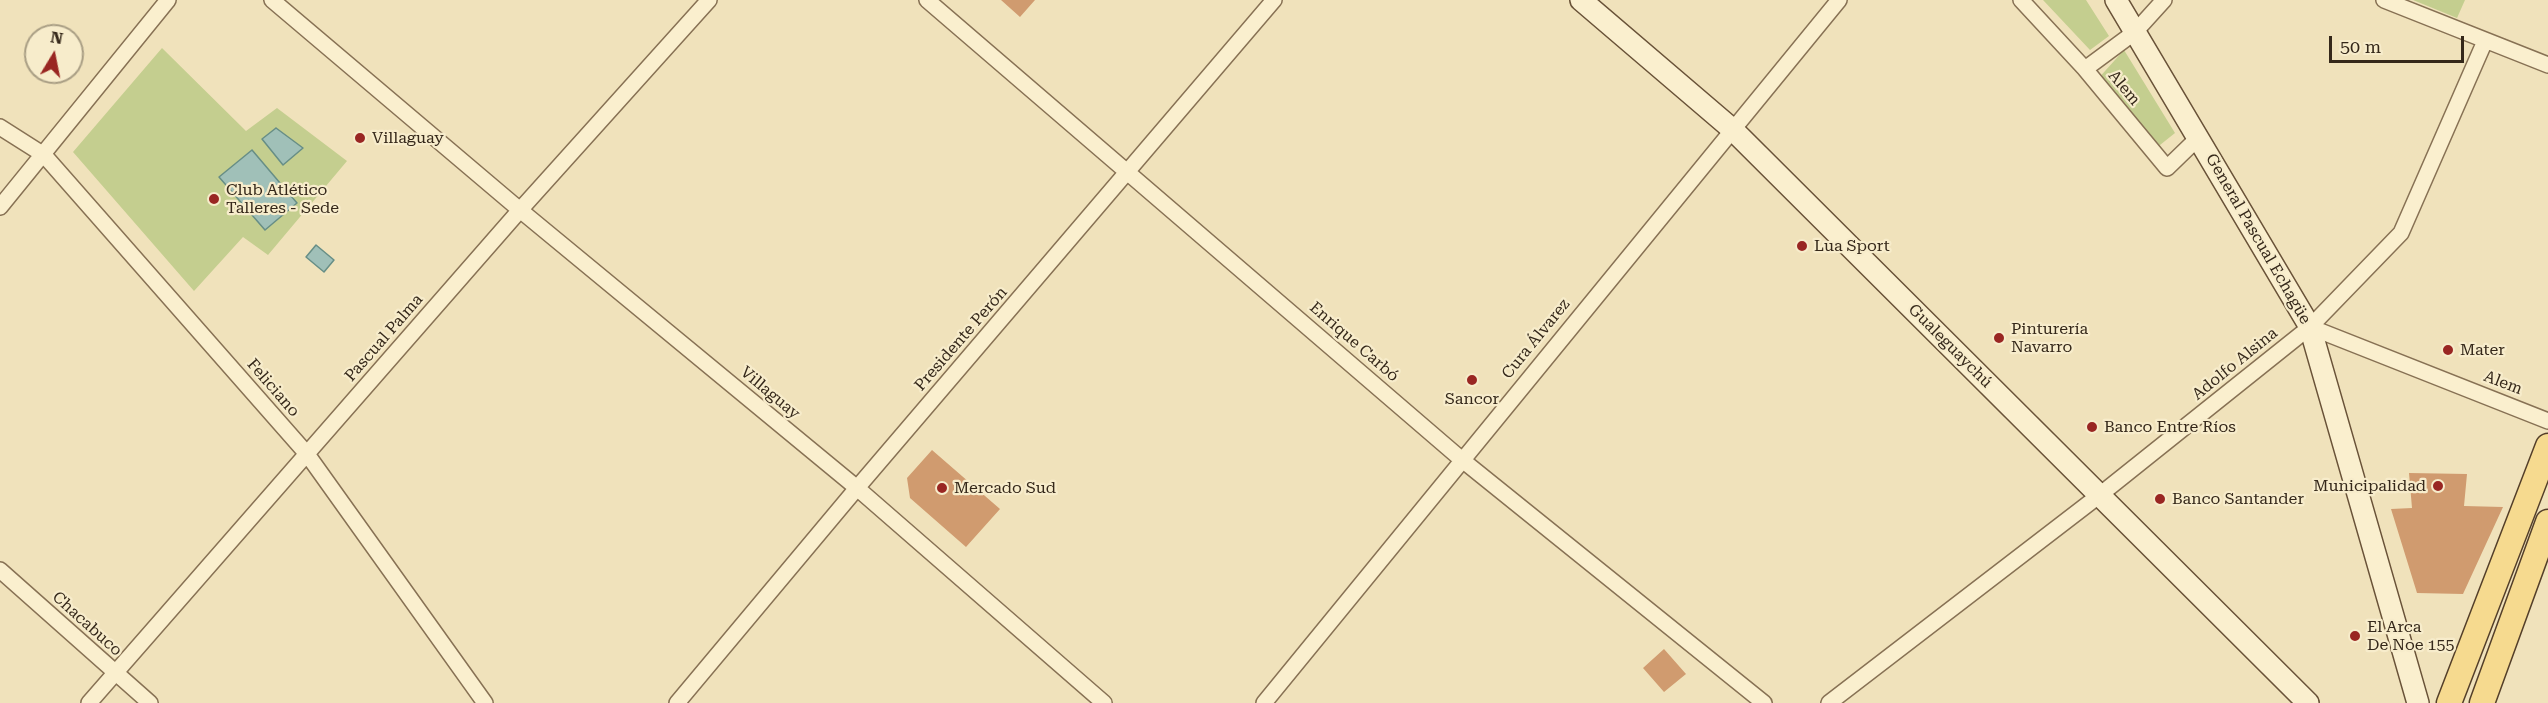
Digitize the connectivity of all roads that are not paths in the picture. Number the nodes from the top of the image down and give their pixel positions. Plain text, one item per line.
1 (168, 0) edge
2 (272, 0) edge
3 (709, 0) edge
4 (927, 0) edge
5 (1274, 0) edge
6 (1581, 0) edge
7 (1839, 0) edge
8 (2021, 0) edge
9 (2116, 0) edge
10 (2164, 0) edge
11 (2384, 0) edge
12 (2135, 32) junction
13 (2485, 41) junction
14 (2548, 65) edge
15 (2085, 69) junction
16 (0, 127) edge
17 (1732, 129) junction
18 (2199, 137) junction
19 (44, 156) junction
20 (1129, 172) junction
21 (0, 207) edge
22 (520, 210) junction
23 (2310, 327) junction
24 (2548, 421) edge
25 (2548, 446) edge
26 (307, 454) junction
27 (1461, 459) junction
28 (857, 488) junction
29 (2101, 494) junction
30 (2548, 522) edge
31 (0, 570) edge
32 (115, 673) junction
33 (89, 703) edge
34 (150, 703) edge
35 (485, 703) edge
36 (677, 703) edge
37 (1104, 703) edge
38 (1264, 703) edge
39 (1764, 703) edge
40 (1829, 703) edge
41 (2308, 703) edge
42 (2418, 703) edge
43 (2449, 703) edge
44 (2482, 703) edge

1 - 19 street
2 - 22 street, Villaguay
3 - 22 street, Pascual Palma
4 - 20 street, Enrique Carbó
5 - 20 street, Presidente Perón
6 - 17 street, Gualeguaychú
7 - 17 street, Cura Álvarez
8 - 15 street, Alem
9 - 12 street, General Pascual Echagüe
10 - 12 street
11 - 13 street
12 - 15 street
12 - 18 street, General Pascual Echagüe
13 - 14 street
13 - 23 street, Adolfo Alsina
15 - 18 street, Alem
16 - 19 street, Feliciano
17 - 27 street, Cura Álvarez
17 - 29 street, Gualeguaychú
18 - 23 street, General Pascual Echagüe
19 - 21 street
19 - 26 street, Feliciano
20 - 27 street, Enrique Carbó
20 - 28 street, Presidente Perón
22 - 26 street, Pascual Palma
22 - 28 street, Villaguay
23 - 24 street, Alem
23 - 29 street, Adolfo Alsina
23 - 42 street, General Pascual Echagüe
25 - 43 main road
26 - 32 street, Pascual Palma
26 - 35 street, Feliciano
27 - 38 street, Cura Álvarez
27 - 39 street, Enrique Carbó
28 - 36 street, Presidente Perón
28 - 37 street, Villaguay
29 - 40 street, Adolfo Alsina
29 - 41 street, Gualeguaychú
30 - 44 main road
31 - 32 street, Chacabuco
32 - 33 street, Pascual Palma
32 - 34 street, Chacabuco

